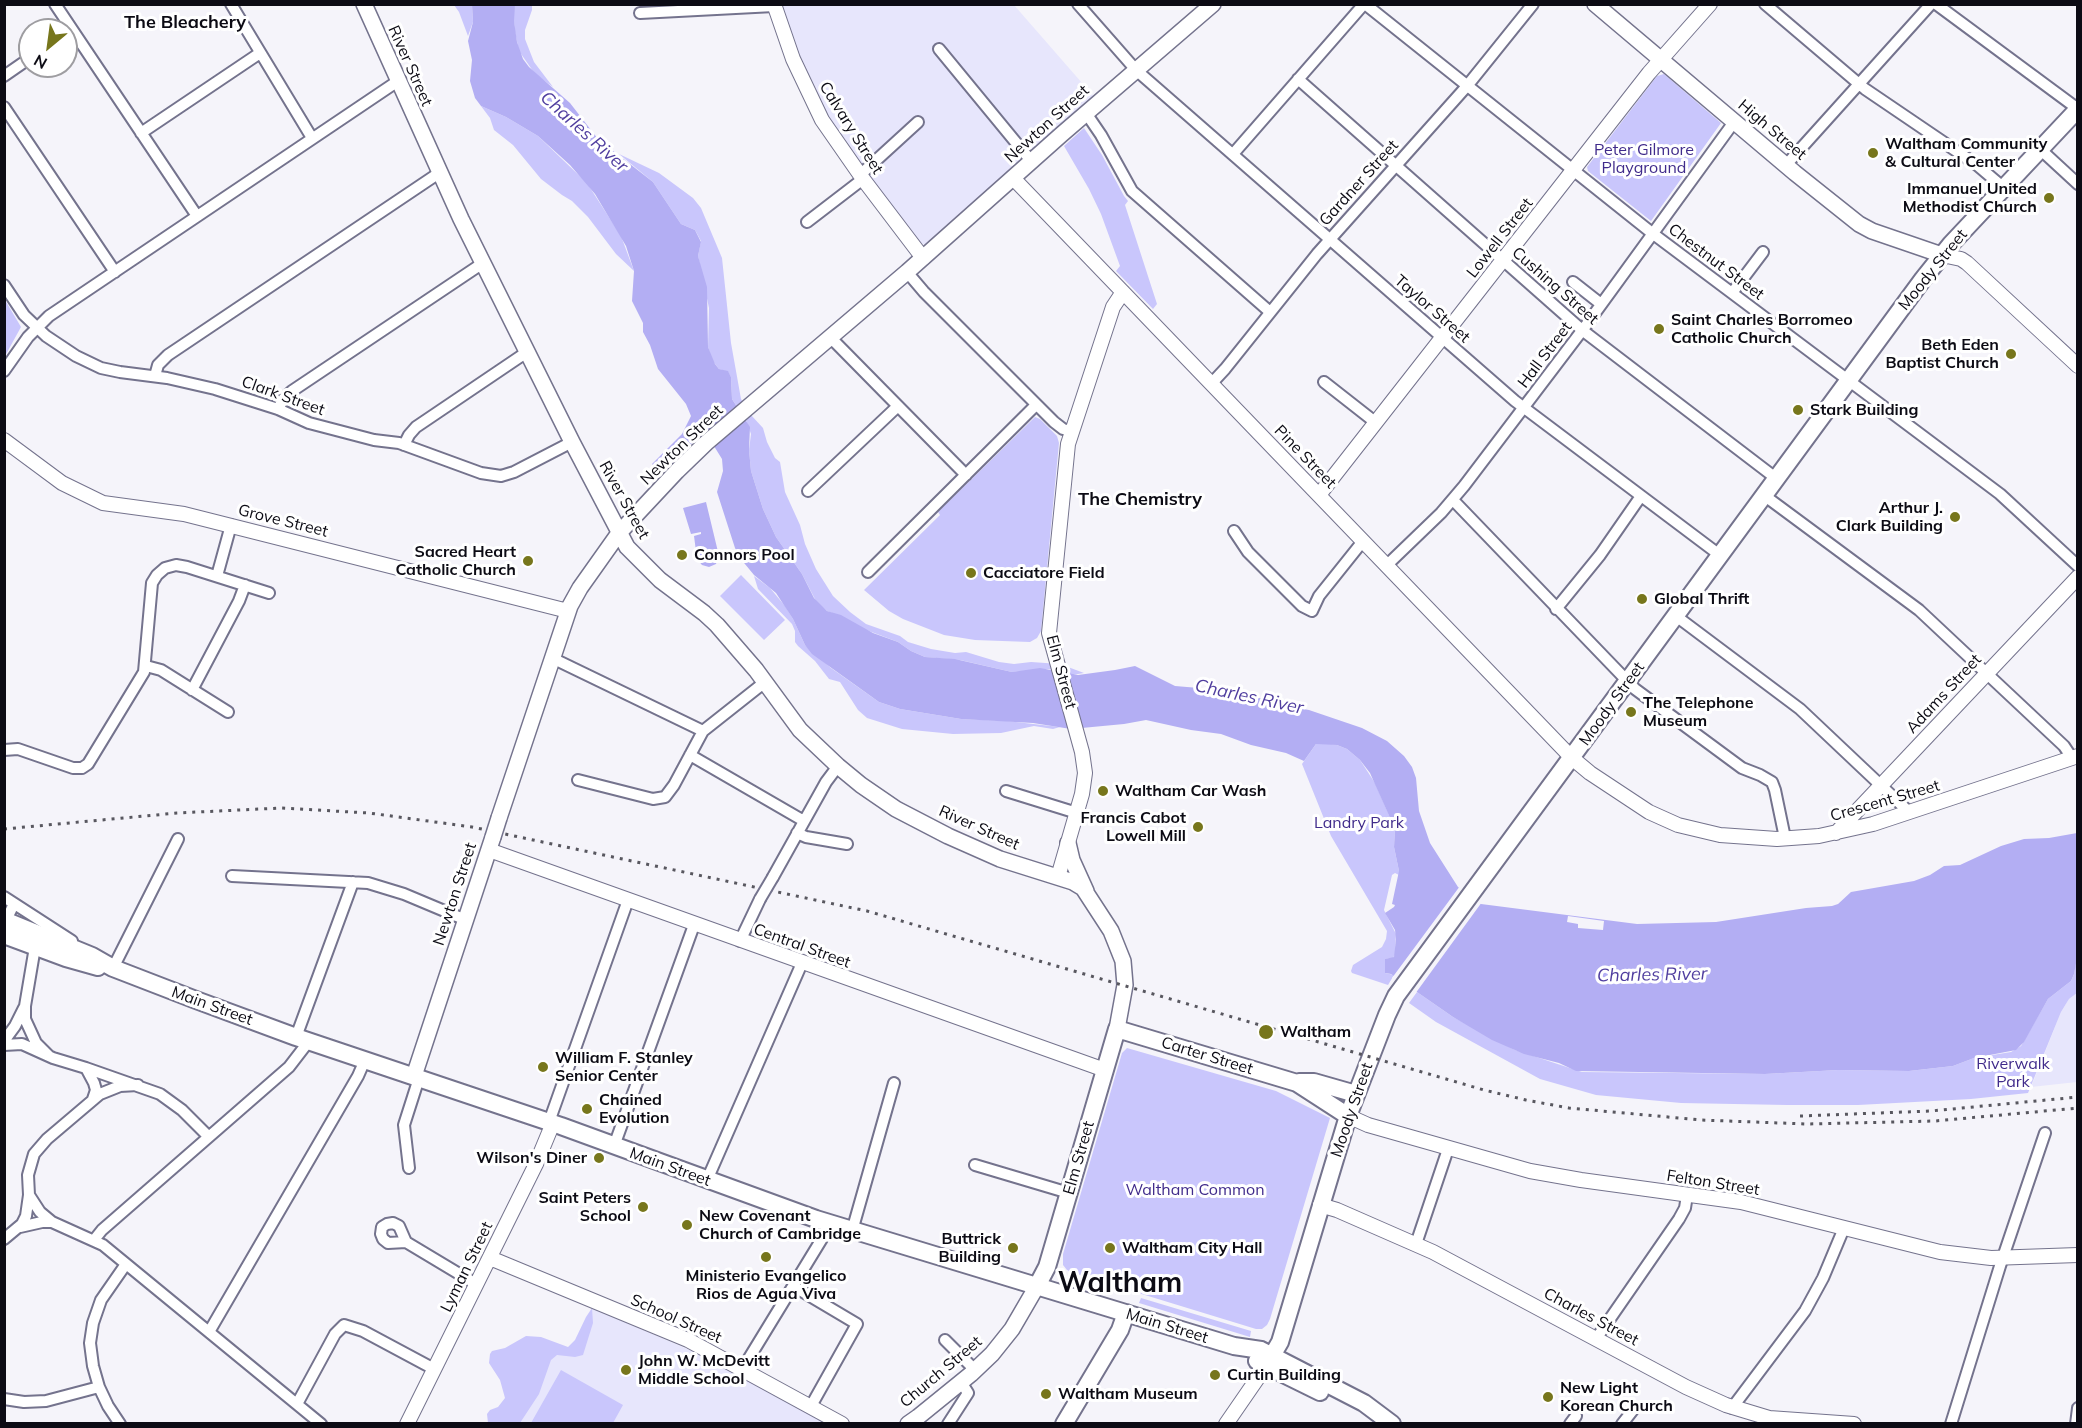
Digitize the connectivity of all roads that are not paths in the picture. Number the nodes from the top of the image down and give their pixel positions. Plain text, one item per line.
1 (55, 4) edge
2 (231, 4) edge
3 (364, 4) edge
4 (1078, 4) edge
5 (1364, 4) edge
6 (1533, 4) edge
7 (1596, 4) edge
8 (1710, 4) edge
9 (1765, 4) edge
10 (1930, 4) edge
11 (1936, 4) edge
12 (774, 5) edge
13 (1211, 5) edge
14 (640, 13) dead end
15 (62, 18) edge
16 (78, 45) edge
17 (939, 49) dead end
18 (261, 53) junction
19 (1661, 60) junction
20 (18, 66) edge
21 (1136, 70) junction
22 (4, 76) edge
23 (1298, 80) junction
24 (398, 81) junction
25 (1859, 84) junction
26 (1467, 86) junction
27 (4, 107) edge
28 (2078, 109) edge
29 (1086, 113) junction
30 (918, 122) dead end
31 (1734, 122) junction
32 (141, 133) junction
33 (312, 138) junction
34 (2040, 149) junction
35 (1233, 154) junction
36 (1032, 162) junction
37 (1395, 165) junction
38 (1786, 165) junction
39 (1574, 170) junction
40 (439, 173) junction
41 (861, 177) junction
42 (1013, 178) junction
43 (2078, 184) edge
44 (2004, 188) junction
45 (197, 216) junction
46 (807, 222) dead end
47 (1652, 233) junction
48 (1329, 239) junction
49 (1762, 252) dead end
50 (1942, 255) junction
51 (923, 258) junction
52 (1503, 260) junction
53 (483, 263) junction
54 (115, 272) junction
55 (907, 272) junction
56 (1573, 282) dead end
57 (4, 285) edge
58 (1123, 292) junction
59 (1732, 293) junction
60 (1601, 304) junction
61 (1270, 312) junction
62 (36, 327) junction
63 (1582, 330) junction
64 (830, 337) junction
65 (1443, 338) junction
66 (527, 352) junction
67 (2078, 366) edge
68 (4, 371) edge
69 (155, 376) junction
70 (1849, 381) junction
71 (1324, 382) dead end
72 (1211, 384) junction
73 (1036, 405) junction
74 (898, 406) junction
75 (1524, 408) junction
76 (278, 410) junction
77 (1375, 422) junction
78 (1071, 431) junction
79 (4, 440) edge
80 (572, 442) junction
81 (404, 445) junction
82 (966, 475) junction
83 (1777, 479) junction
84 (808, 491) dead end
85 (1319, 495) junction
86 (1641, 496) junction
87 (1765, 496) junction
88 (1453, 500) junction
89 (231, 525) junction
90 (1234, 531) dead end
91 (619, 533) junction
92 (1364, 541) junction
93 (1720, 556) junction
94 (1387, 566) junction
95 (2078, 566) edge
96 (868, 572) dead end
97 (217, 576) junction
98 (2078, 577) edge
99 (245, 585) junction
100 (269, 593) dead end
101 (1556, 609) junction
102 (568, 611) junction
103 (1676, 616) junction
104 (552, 658) junction
105 (146, 666) junction
106 (1986, 673) junction
107 (765, 682) junction
108 (1628, 682) junction
109 (192, 690) junction
110 (228, 712) dead end
111 (703, 731) junction
112 (4, 750) edge
113 (690, 755) junction
114 (2075, 757) edge
115 (1572, 758) junction
116 (838, 766) junction
117 (579, 780) dead end
118 (1881, 785) junction
119 (1006, 791) dead end
120 (1077, 813) junction
121 (1909, 813) junction
122 (804, 821) junction
123 (797, 833) junction
124 (1835, 834) junction
125 (1785, 838) junction
126 (178, 839) dead end
127 (491, 843) junction
128 (1068, 843) junction
129 (847, 844) dead end
130 (232, 876) dead end
131 (1058, 877) junction
132 (352, 882) junction
133 (1087, 894) junction
134 (628, 900) junction
135 (9, 901) edge
136 (466, 920) junction
137 (5, 924) edge
138 (694, 925) junction
139 (740, 941) junction
140 (35, 947) junction
141 (802, 963) junction
142 (107, 964) junction
143 (25, 1006) junction
144 (1117, 1029) junction
145 (303, 1039) junction
146 (4, 1043) edge
147 (49, 1056) junction
148 (365, 1060) junction
149 (86, 1068) junction
150 (1104, 1070) junction
151 (416, 1077) junction
152 (894, 1083) dead end
153 (1297, 1083) junction
154 (138, 1085) junction
155 (1356, 1094) junction
156 (93, 1099) junction
157 (1348, 1116) junction
158 (551, 1122) junction
159 (2045, 1133) dead end
160 (208, 1136) junction
161 (614, 1146) junction
162 (1448, 1149) junction
163 (975, 1166) dead end
164 (409, 1168) dead end
165 (706, 1180) junction
166 (1069, 1193) junction
167 (1688, 1195) junction
168 (29, 1196) junction
169 (1320, 1205) junction
170 (52, 1222) junction
171 (829, 1224) junction
172 (20, 1227) junction
173 (1844, 1228) junction
174 (852, 1231) junction
175 (4, 1239) edge
176 (93, 1240) junction
177 (406, 1242) dead end
178 (1416, 1244) junction
179 (2078, 1255) edge
180 (490, 1258) junction
181 (2003, 1258) junction
182 (126, 1264) junction
183 (476, 1284) junction
184 (793, 1286) junction
185 (1037, 1286) junction
186 (1288, 1312) junction
187 (1126, 1313) junction
188 (210, 1332) junction
189 (1596, 1339) junction
190 (945, 1340) dead end
191 (1234, 1346) junction
192 (1269, 1360) junction
193 (743, 1368) junction
194 (434, 1370) junction
195 (975, 1370) junction
196 (961, 1382) junction
197 (99, 1387) junction
198 (4, 1399) edge
199 (297, 1404) junction
200 (811, 1406) junction
201 (1732, 1408) junction
202 (2078, 1408) edge
203 (1633, 1410) dead end
204 (913, 1421) edge
205 (1390, 1422) edge
206 (320, 1423) edge
207 (1830, 1423) edge
208 (120, 1424) edge
209 (407, 1424) edge
210 (842, 1424) edge
211 (948, 1424) edge
212 (1064, 1424) edge
213 (1226, 1424) edge
214 (1623, 1424) edge
215 (1854, 1424) edge
216 (1951, 1424) edge
217 (2076, 1424) edge

1 - 15 street
2 - 18 street
3 - 24 main road, River Street
4 - 21 street, Taylor Street
5 - 23 street
5 - 26 street, Chestnut Street
6 - 26 street, Gardner Street
7 - 19 main road, High Street
8 - 19 street, Lowell Street
9 - 25 street
10 - 25 street
11 - 28 street
12 - 14 street
12 - 41 street, Calvary Street
13 - 21 main road, Newton Street
16 - 32 street
17 - 36 street
18 - 32 street
18 - 33 street
19 - 31 main road, High Street
19 - 39 street, Lowell Street
20 - 22 street
21 - 29 main road, Newton Street
21 - 35 street, Taylor Street
23 - 35 street
23 - 37 street, Cushing Street
24 - 33 street
24 - 40 main road, River Street
25 - 38 street
25 - 44 street
26 - 37 street, Gardner Street
26 - 39 street, Chestnut Street
27 - 54 street
28 - 34 main road, Moody Street
29 - 36 main road, Newton Street
29 - 61 street
30 - 41 street
31 - 38 main road, High Street
31 - 47 street, Hall Street
32 - 45 street
33 - 45 street
34 - 43 street
34 - 44 main road, Moody Street
35 - 48 street, Taylor Street
36 - 42 main road, Newton Street
37 - 48 street, Gardner Street
37 - 52 street, Cushing Street
38 - 50 main road, High Street
39 - 47 street, Chestnut Street
39 - 52 street, Lowell Street
40 - 53 main road, River Street
40 - 69 street
41 - 46 street
41 - 51 street, Calvary Street
42 - 51 main road, Newton Street
42 - 58 street, Pine Street
44 - 50 main road, Moody Street
45 - 54 street
47 - 59 street, Chestnut Street
47 - 60 street, Hall Street
48 - 61 street, Gardner Street
48 - 65 street, Taylor Street
49 - 59 street
50 - 67 street
50 - 70 main road, Moody Street
51 - 55 main road, Newton Street
52 - 63 street, Cushing Street
52 - 65 street, Lowell Street
53 - 66 main road, River Street
53 - 76 street
54 - 62 street
55 - 64 main road, Newton Street
55 - 73 street
56 - 60 street
57 - 62 street, Clark Street
58 - 72 street, Pine Street
58 - 78 street, Elm Street
59 - 70 street, Chestnut Street
60 - 63 street, Hall Street
61 - 72 street, Gardner Street
62 - 68 street
62 - 69 street, Clark Street
63 - 75 street, Hall Street
63 - 83 street, Cushing Street
64 - 74 street
64 - 91 main road, Newton Street
65 - 75 street, Taylor Street
65 - 77 street, Lowell Street
66 - 80 main road, River Street
66 - 81 street
69 - 76 street, Clark Street
70 - 83 main road, Moody Street
70 - 95 street, Chestnut Street
71 - 77 street
72 - 85 street, Pine Street
73 - 78 street
73 - 82 street
74 - 82 street
74 - 84 street
75 - 86 street, Taylor Street
75 - 88 street, Hall Street
76 - 81 street, Clark Street
77 - 85 street, Lowell Street
78 - 120 street, Elm Street
79 - 89 street, Grove Street
80 - 81 street, Clark Street
80 - 91 main road, River Street
82 - 96 street
83 - 87 main road, Moody Street
85 - 92 street, Pine Street
86 - 93 street, Taylor Street
86 - 101 street
87 - 93 main road, Moody Street
87 - 106 street
88 - 94 street, Hall Street
88 - 101 street
89 - 97 street
89 - 102 street, Grove Street
90 - 92 street
91 - 102 main road, Newton Street
91 - 107 main road, River Street
92 - 94 street, Pine Street
93 - 103 main road, Moody Street
94 - 115 street, Pine Street
97 - 99 street
97 - 105 street
98 - 106 street, Adams Street
99 - 100 street
99 - 109 street
101 - 108 street
102 - 104 main road, Newton Street
103 - 108 main road, Moody Street
103 - 118 street
104 - 111 street
104 - 127 main road, Newton Street, bridge
105 - 109 street
105 - 112 street
106 - 114 street
106 - 118 street, Adams Street
107 - 111 street
107 - 116 main road, River Street
108 - 115 main road, Moody Street
108 - 125 street
109 - 110 street
111 - 113 street
113 - 117 street
113 - 122 street
114 - 121 street, Crescent Street
115 - 125 street, Crescent Street
115 - 155 main road, Moody Street
116 - 122 street
116 - 131 main road, River Street
118 - 121 street
118 - 124 street, Adams Street
119 - 120 street
120 - 128 street, Elm Street
121 - 124 street, Crescent Street
122 - 123 street
123 - 129 street
123 - 139 street, bridge
124 - 125 street, Crescent Street
126 - 142 street
127 - 134 street, Central Street
127 - 136 main road, Newton Street
128 - 131 street, Elm Street
128 - 133 main road
130 - 132 street
131 - 133 main road, Elm Street
132 - 136 street
132 - 145 street
133 - 144 main road, Elm Street
134 - 138 street, Central Street
134 - 158 street
135 - 137 street
135 - 142 street
136 - 151 main road, Newton Street
137 - 140 main road, Main Street
137 - 142 main road, Main Street
138 - 139 street, Central Street
138 - 161 street
139 - 141 street, Central Street
140 - 142 main road, Main Street
140 - 143 street
141 - 150 street, Central Street
141 - 165 street
142 - 145 main road, Main Street
143 - 146 street
143 - 147 street
144 - 150 main road, Elm Street
144 - 153 main road, Carter Street
145 - 148 main road, Main Street
145 - 160 street
146 - 147 street
147 - 149 street
148 - 151 main road, Main Street
148 - 188 street
149 - 154 street
149 - 156 street
150 - 166 main road, Elm Street
151 - 158 main road, Main Street
151 - 164 street
152 - 174 street
153 - 155 main road, Carter Street
153 - 157 main road, Carter Street
154 - 156 street
154 - 160 street
155 - 157 main road, Moody Street
156 - 168 street
157 - 162 street, Felton Street
157 - 169 main road, Moody Street
158 - 161 main road, Main Street
158 - 180 street, Lyman Street
159 - 181 street
160 - 176 street
161 - 165 main road, Main Street
162 - 167 street, Felton Street
162 - 178 street
163 - 166 street
165 - 171 main road, Main Street
166 - 185 main road, Elm Street
167 - 173 street, Felton Street
167 - 189 street
168 - 170 street
168 - 172 street
169 - 178 street, Charles Street
169 - 186 main road, Moody Street
170 - 172 street
170 - 176 street
171 - 174 main road, Main Street
171 - 184 street
172 - 175 street
173 - 181 street, Felton Street
173 - 201 street
174 - 185 main road, Main Street
176 - 182 street
177 - 183 street
178 - 189 street, Charles Street
179 - 181 street, Felton Street
180 - 183 street, Lyman Street
180 - 193 street, School Street
181 - 216 street
182 - 188 street
182 - 197 street
183 - 194 street, Lyman Street
184 - 193 street
184 - 200 street
185 - 187 main road, Main Street
185 - 195 main road, Church Street
186 - 191 main road
186 - 192 main road, Moody Street
187 - 191 main road, Main Street
187 - 212 main road
188 - 199 street
189 - 201 street, Charles Street
190 - 195 street
191 - 192 main road, Main Street
192 - 205 main road, Main Street
192 - 213 street
193 - 200 street, School Street
194 - 199 street
194 - 209 street, Lyman Street
195 - 196 main road, Church Street
196 - 204 main road, Church Street
196 - 211 street
197 - 198 street
197 - 208 street
199 - 206 street
200 - 210 street, School Street
201 - 207 street, Charles Street
202 - 217 street
203 - 214 street
207 - 215 street, Charles Street

